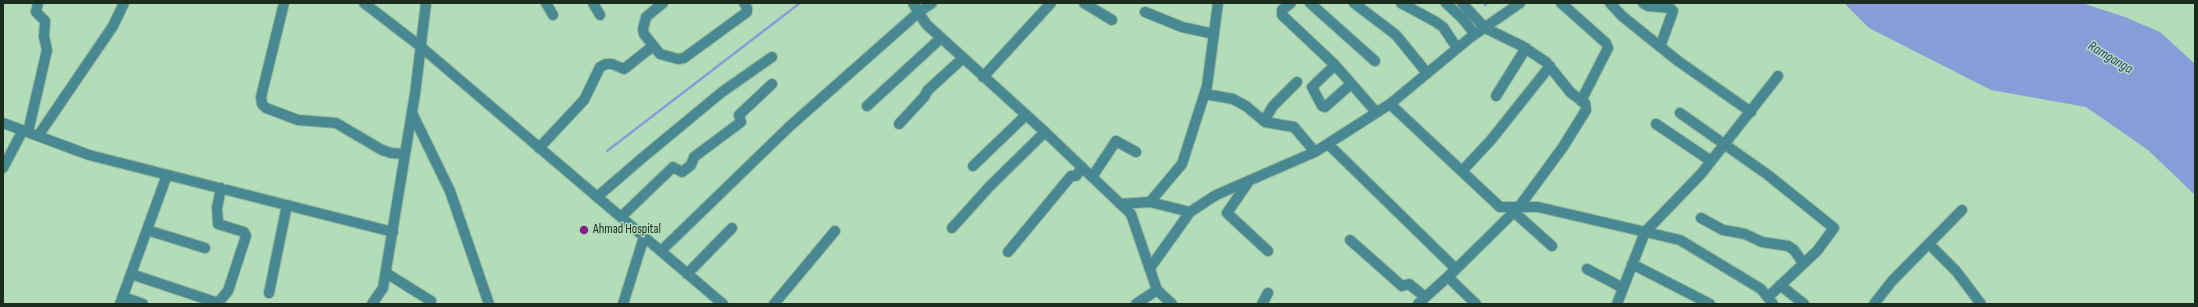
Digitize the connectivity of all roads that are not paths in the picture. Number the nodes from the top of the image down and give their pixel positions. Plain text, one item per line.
1 (38, 3) edge
2 (124, 3) edge
3 (284, 3) edge
4 (364, 3) edge
5 (426, 3) edge
6 (546, 3) edge
7 (593, 3) edge
8 (662, 3) edge
9 (744, 3) edge
10 (913, 3) edge
11 (932, 3) edge
12 (1051, 3) edge
13 (1084, 3) edge
14 (1218, 3) edge
15 (1291, 3) edge
16 (1310, 3) edge
17 (1354, 3) edge
18 (1401, 3) edge
19 (1446, 3) edge
20 (1462, 3) edge
21 (1520, 3) edge
22 (1561, 3) edge
23 (1610, 3) edge
24 (1643, 3) edge
25 (919, 12) junction
26 (1145, 12) dead end
27 (553, 15) dead end
28 (600, 15) dead end
29 (1112, 20) dead end
30 (1486, 28) junction
31 (1214, 34) junction
32 (1475, 34) junction
33 (942, 38) junction
34 (420, 46) junction
35 (654, 46) junction
36 (1660, 47) junction
37 (1458, 48) junction
38 (1526, 48) junction
39 (772, 57) dead end
40 (963, 58) junction
41 (1375, 61) dead end
42 (1335, 65) junction
43 (1550, 66) junction
44 (1427, 73) junction
45 (1778, 76) dead end
46 (983, 77) junction
47 (1296, 82) dead end
48 (772, 84) dead end
49 (1351, 84) junction
50 (1205, 94) junction
51 (1496, 96) dead end
52 (1581, 101) junction
53 (1390, 104) junction
54 (867, 106) dead end
55 (1376, 112) junction
56 (1751, 112) junction
57 (412, 113) junction
58 (1680, 113) dead end
59 (1025, 116) junction
60 (1264, 121) junction
61 (3, 123) edge
62 (899, 124) dead end
63 (1656, 124) dead end
64 (25, 131) junction
65 (1045, 132) junction
66 (38, 136) junction
67 (1328, 144) junction
68 (1725, 144) junction
69 (539, 148) junction
70 (1136, 152) dead end
71 (1315, 152) junction
72 (405, 154) junction
73 (1711, 161) junction
74 (973, 166) dead end
75 (1082, 167) junction
76 (3, 168) edge
77 (1462, 172) junction
78 (167, 174) junction
79 (1092, 177) junction
80 (1249, 181) junction
81 (221, 188) junction
82 (597, 197) junction
83 (1150, 202) junction
84 (1120, 204) junction
85 (287, 205) junction
86 (1516, 209) junction
87 (1962, 210) dead end
88 (1190, 212) junction
89 (621, 217) junction
90 (1701, 218) dead end
91 (732, 228) dead end
92 (952, 228) dead end
93 (147, 230) junction
94 (835, 231) dead end
95 (392, 232) junction
96 (1645, 232) junction
97 (644, 237) junction
98 (1350, 240) dead end
99 (1929, 244) junction
100 (1552, 246) dead end
101 (205, 248) dead end
102 (661, 251) junction
103 (1268, 251) dead end
104 (1008, 252) dead end
105 (1803, 262) junction
106 (1632, 264) junction
107 (1150, 268) junction
108 (1456, 269) junction
109 (1587, 269) dead end
110 (386, 273) junction
111 (131, 274) junction
112 (687, 274) junction
113 (1448, 277) junction
114 (1780, 285) junction
115 (1623, 288) junction
116 (1157, 290) junction
117 (269, 293) dead end
118 (1268, 293) dead end
119 (121, 301) edge
120 (430, 301) dead end
121 (1422, 301) edge
122 (1770, 301) edge
123 (218, 303) edge
124 (143, 304) edge
125 (372, 304) edge
126 (489, 304) edge
127 (623, 304) edge
128 (723, 304) edge
129 (774, 304) edge
130 (1136, 304) edge
131 (1172, 304) edge
132 (1262, 304) edge
133 (1476, 304) edge
134 (1617, 304) edge
135 (1710, 304) edge
136 (1804, 304) edge
137 (1874, 304) edge
138 (1981, 304) edge

1 - 64 street
2 - 66 street
3 - 72 street
4 - 34 street
5 - 34 street
6 - 27 street
7 - 28 street
8 - 35 street
9 - 35 street
10 - 25 street
11 - 25 street
12 - 46 street
13 - 29 street
14 - 31 street
15 - 42 street
16 - 41 street
17 - 44 street
18 - 37 street
19 - 32 street
20 - 30 street
21 - 30 street
22 - 52 street
23 - 36 street
24 - 36 street
25 - 33 street
25 - 102 street
26 - 31 street
30 - 32 street
30 - 38 street
31 - 50 street
32 - 37 street
33 - 40 street
33 - 54 street
34 - 57 street
34 - 69 street
35 - 69 street
36 - 56 street
37 - 44 street
38 - 43 street
38 - 51 street
39 - 82 street
40 - 46 street
40 - 62 street
42 - 49 street
42 - 49 street
43 - 52 street
43 - 77 street
44 - 53 street
45 - 56 street
46 - 59 street
47 - 60 street
48 - 89 street
49 - 55 street
50 - 60 street
50 - 83 street
52 - 86 street
53 - 55 street
53 - 77 street
55 - 67 street
56 - 68 street
57 - 72 street
57 - 126 street
58 - 68 street
59 - 65 street
59 - 74 street
60 - 71 street
61 - 64 street
63 - 73 street
64 - 66 street
64 - 76 street
65 - 75 street
65 - 92 street
66 - 78 street
67 - 71 street
67 - 108 street
68 - 73 street
68 - 105 street
69 - 82 street
70 - 79 street
71 - 80 street
72 - 95 street
73 - 96 street
75 - 79 street
75 - 104 street
77 - 86 street
78 - 81 street
78 - 93 street
79 - 84 street
80 - 88 street
80 - 103 street
81 - 85 street
81 - 123 street
82 - 89 street
83 - 84 street
83 - 88 street
84 - 107 street
85 - 95 street
85 - 117 street
86 - 96 street
86 - 100 street
86 - 108 street
87 - 99 street
88 - 107 street
89 - 97 street
90 - 105 street
91 - 112 street
93 - 101 street
93 - 111 street
94 - 129 street
95 - 110 street
96 - 106 street
96 - 122 street
97 - 102 street
97 - 127 street
98 - 121 street
99 - 137 street
99 - 138 street
102 - 112 street
105 - 114 street
106 - 115 street
106 - 135 street
107 - 116 street
108 - 113 street
109 - 115 street
110 - 120 street
110 - 125 street
111 - 119 street
111 - 123 street
112 - 128 street
113 - 121 street
113 - 133 street
114 - 122 street
114 - 136 street
115 - 134 street
116 - 130 street
116 - 131 street
118 - 132 street
119 - 124 street

